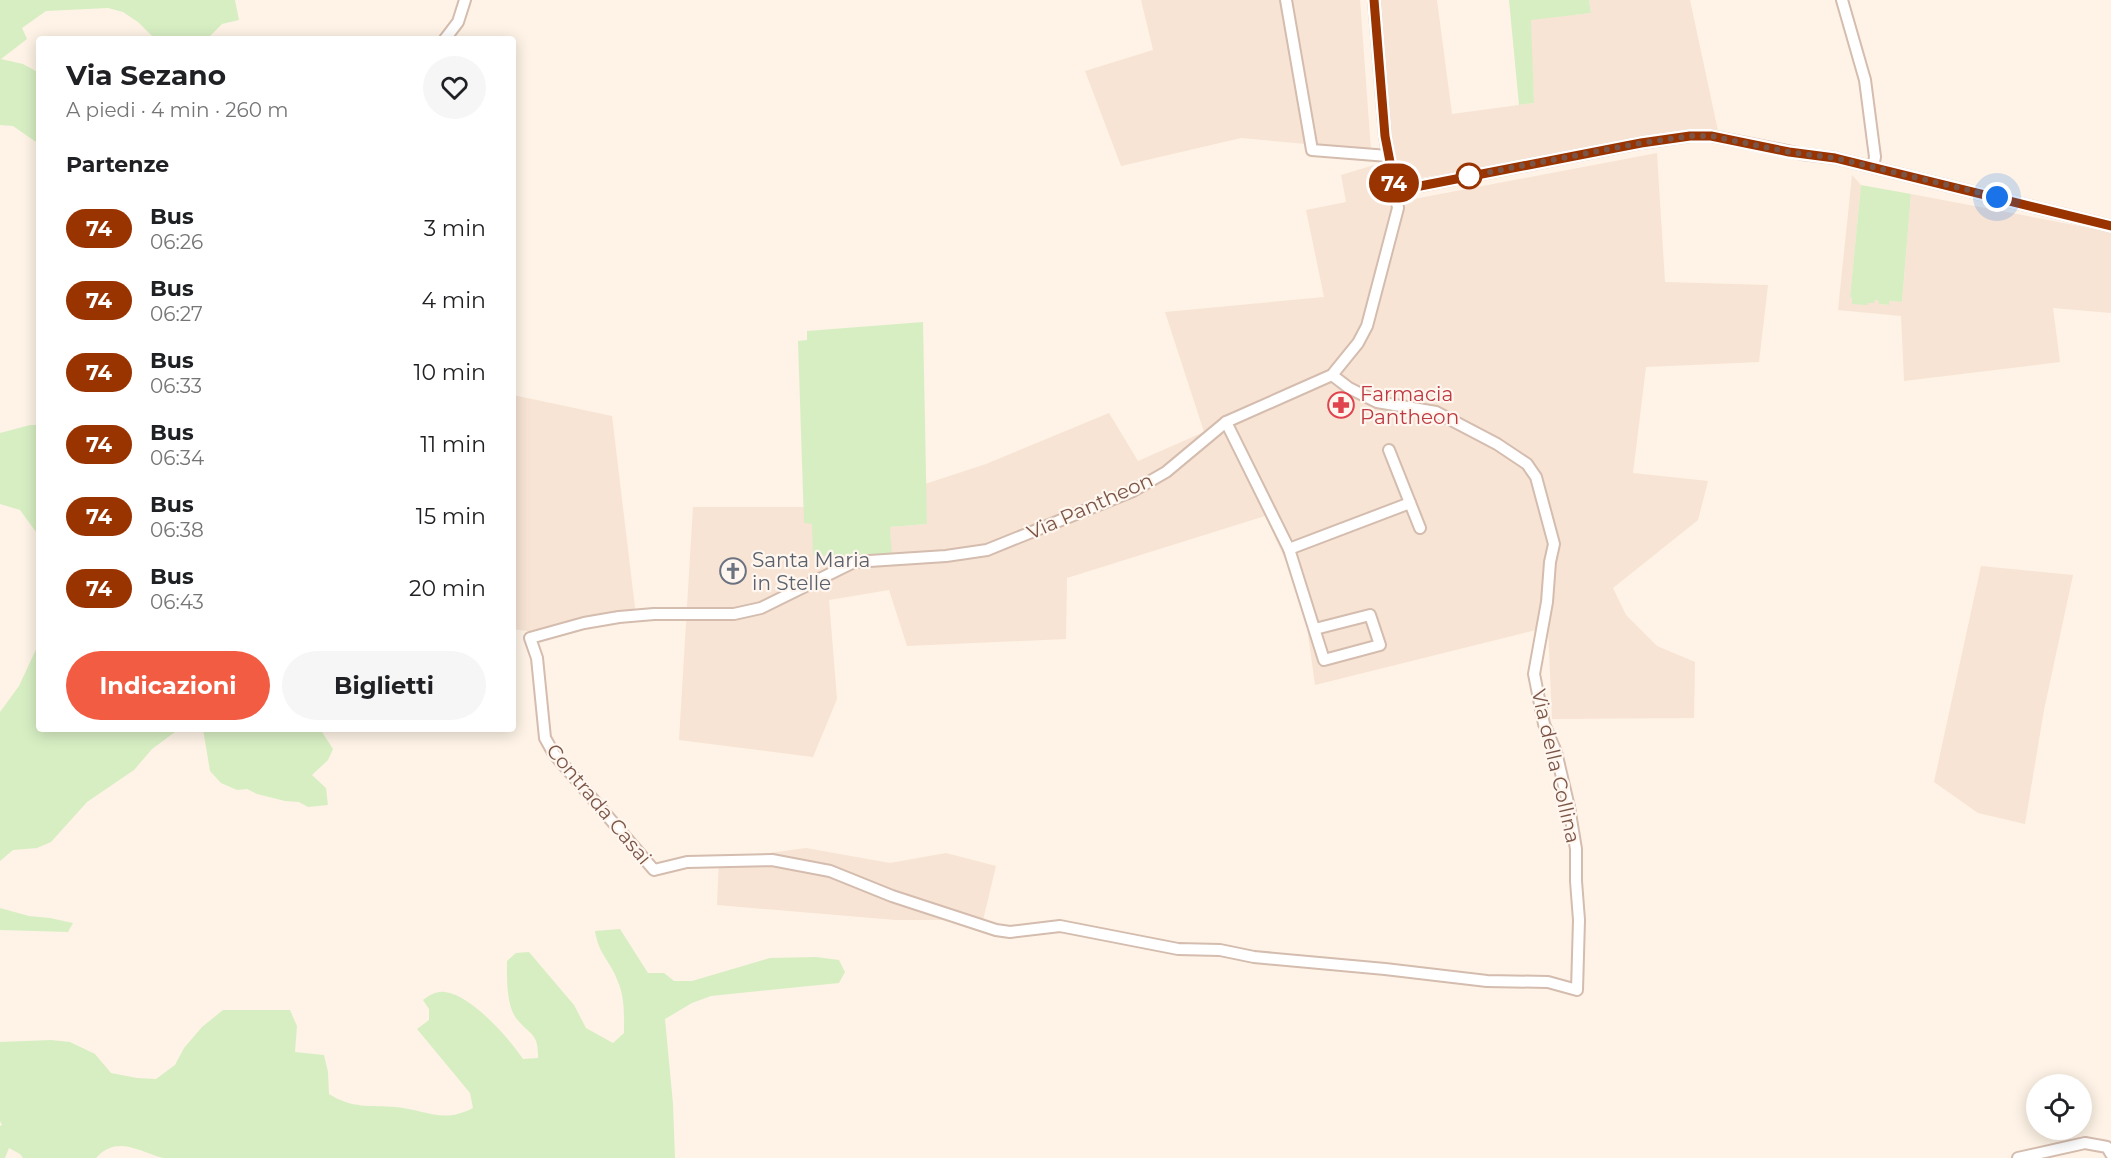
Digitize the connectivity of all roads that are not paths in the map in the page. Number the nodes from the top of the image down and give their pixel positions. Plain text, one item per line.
1 (465, 0) edge
2 (1286, 0) edge
3 (1374, 0) edge
4 (1842, 0) edge
5 (447, 36) edge
6 (1388, 156) junction
7 (1873, 167) junction
8 (1395, 188) junction
9 (2111, 226) edge
10 (1332, 375) junction
11 (1226, 422) junction
12 (1389, 450) dead end
13 (1410, 503) junction
14 (1420, 528) dead end
15 (1289, 549) junction
16 (692, 614) joint
17 (1315, 629) junction
18 (981, 925) joint
19 (2111, 1154) edge
20 (2018, 1158) edge

1 - 5 street
2 - 6 street
3 - 6 street, Via Pantheon
4 - 7 street
6 - 8 street, Via Pantheon
7 - 8 street
7 - 9 street
8 - 10 street, Via Pantheon
10 - 11 street, Via Pantheon
10 - 18 street, Via della Collina
11 - 15 street
11 - 16 street, Via Pantheon
12 - 13 street
13 - 14 street
13 - 15 street
15 - 17 street
16 - 18 street, Contrada Casai
17 - 17 street
19 - 20 street

